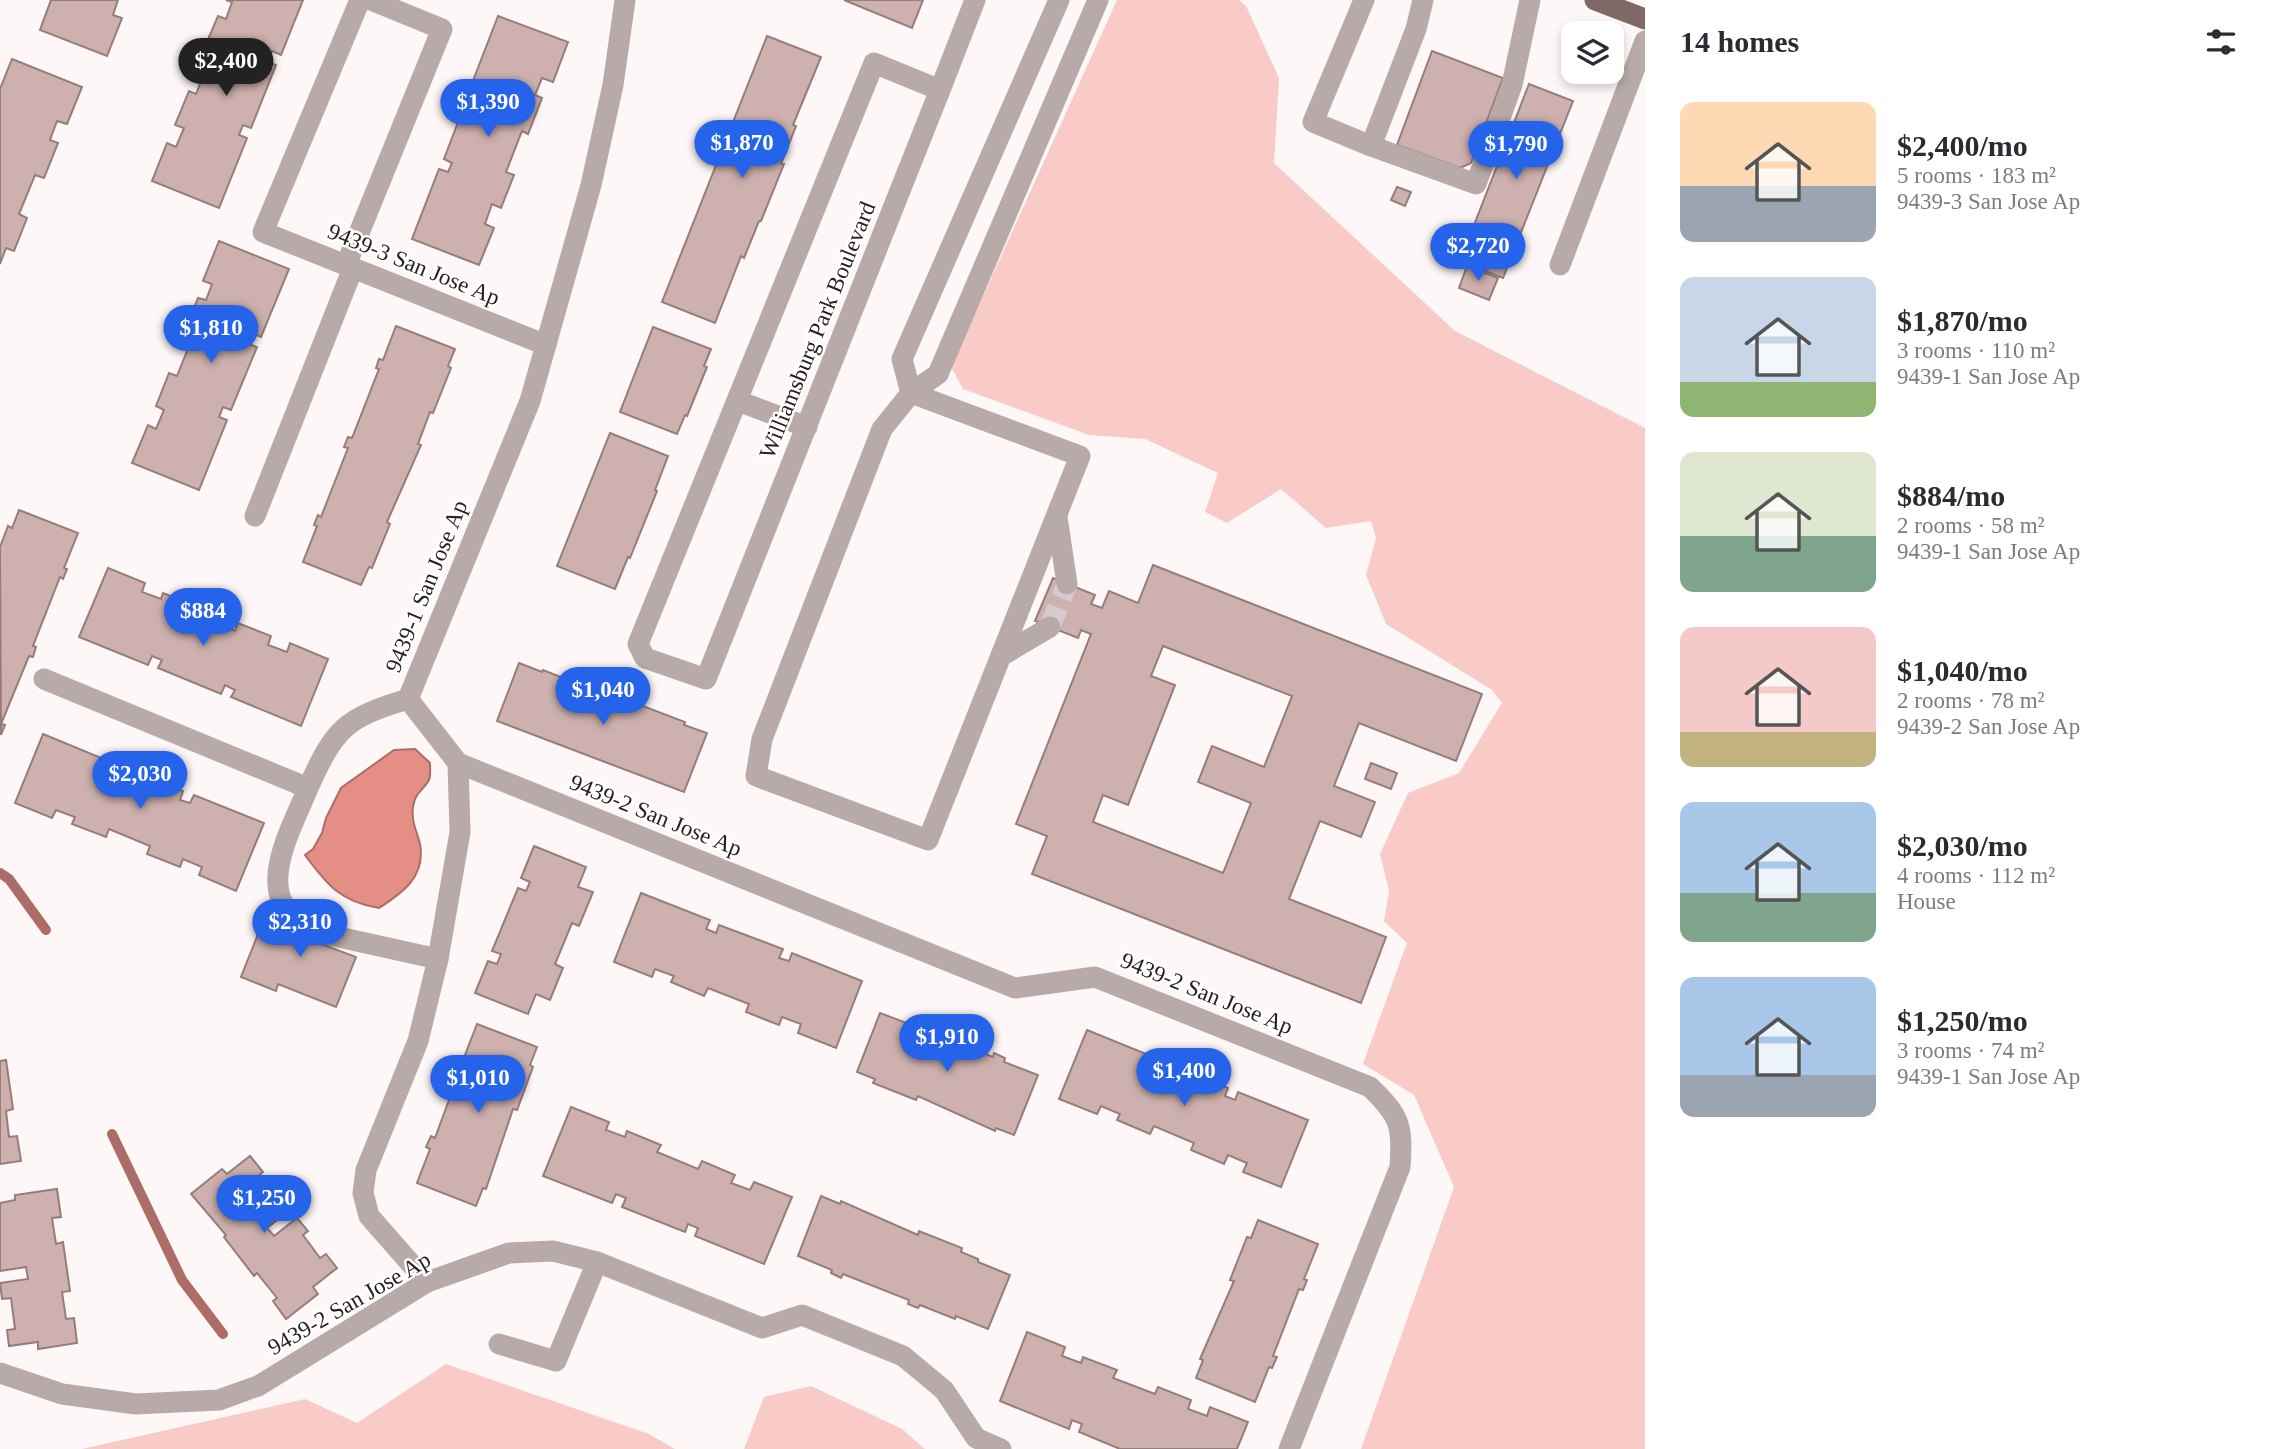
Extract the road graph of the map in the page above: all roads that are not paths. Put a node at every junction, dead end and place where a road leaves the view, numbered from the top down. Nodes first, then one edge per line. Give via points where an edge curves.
1 (359, 0) edge
2 (371, 0) edge
3 (625, 0) edge
4 (975, 0) edge
5 (1059, 0) edge
6 (1098, 0) edge
7 (1364, 0) edge
8 (1423, 0) edge
9 (1530, 0) edge
10 (1595, 0) edge
11 (1645, 19) edge
12 (1645, 41) edge
13 (940, 90) junction
14 (1371, 146) junction
15 (1560, 265) dead end
16 (349, 267) junction
17 (546, 345) junction
18 (911, 393) junction
19 (738, 401) junction
20 (807, 427) junction
21 (256, 516) dead end
22 (1056, 517) junction
23 (1067, 584) tunnel mouth
24 (1050, 627) tunnel mouth
25 (1001, 656) junction
26 (44, 679) dead end
27 (408, 699) junction
28 (458, 763) junction
29 (308, 788) junction
30 (303, 922) dead end
31 (325, 934) dead end
32 (438, 959) junction
33 (597, 1262) junction
34 (427, 1282) junction
35 (499, 1344) dead end
36 (0, 1373) edge
37 (1001, 1449) edge
38 (1289, 1449) edge

1 - 16 street, 9439-3 San Jose Ap via 263,232
2 - 16 street via 442,29
3 - 17 street, 9439-1 San Jose Ap via 613,85 591,185
4 - 13 street, Williamsburg Park Boulevard
5 - 18 street via 902,359
6 - 18 street via 938,374
7 - 14 street via 1313,121
8 - 14 street
9 - 14 street via 1512,85 1476,184
10 - 11 main road
12 - 15 street
13 - 19 street via 874,63
13 - 20 street, Williamsburg Park Boulevard
16 - 17 street, 9439-3 San Jose Ap
16 - 21 street
17 - 27 street, 9439-1 San Jose Ap via 530,401
18 - 22 street via 1080,456
18 - 25 street via 882,429 762,739 756,776 928,840
19 - 20 street
19 - 20 street, Williamsburg Park Boulevard via 638,644 645,658 706,679
22 - 23 street
22 - 25 street
24 - 25 street
26 - 29 street
27 - 28 street, 9439-1 San Jose Ap
27 - 29 street via 368,711 339,732
28 - 32 street via 460,832
28 - 38 street, 9439-2 San Jose Ap via 1015,988 1095,977 1370,1087 1391,1108 1402,1137 1400,1167
29 - 30 street via 280,859 277,879 280,901
31 - 32 street
32 - 34 street via 418,1041 366,1170 363,1193 369,1216
33 - 34 street, 9439-2 San Jose Ap via 553,1251 509,1253
33 - 35 street via 556,1362
33 - 37 street, 9439-2 San Jose Ap via 762,1328 803,1315 903,1356 944,1390 976,1438
34 - 36 street, 9439-2 San Jose Ap via 258,1386 219,1400 136,1404 62,1394

